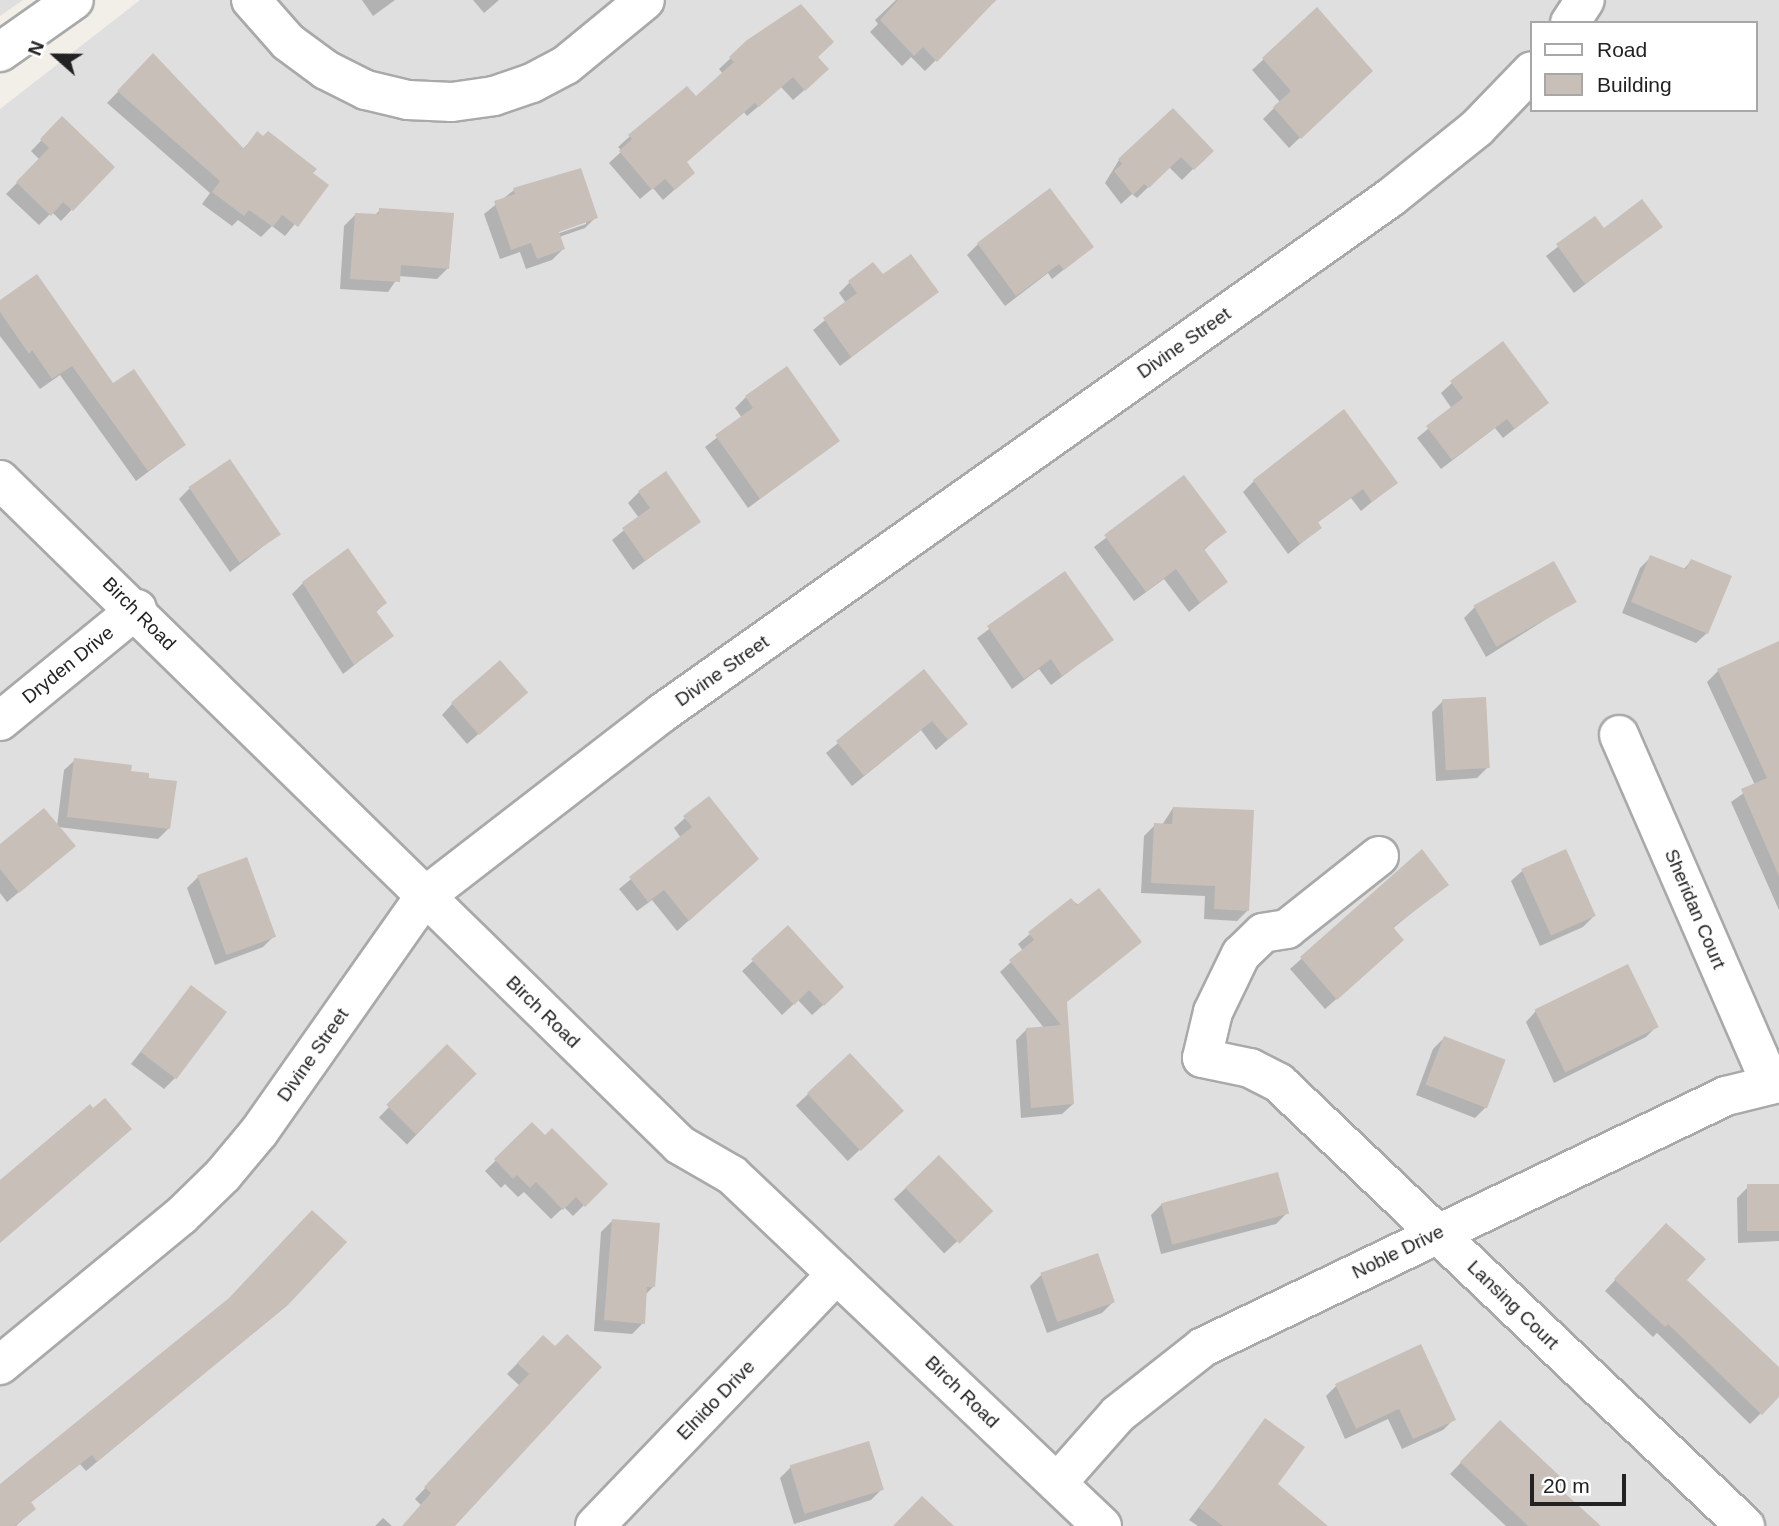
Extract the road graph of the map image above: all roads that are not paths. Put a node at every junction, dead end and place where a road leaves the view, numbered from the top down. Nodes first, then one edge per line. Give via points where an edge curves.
1 (74, 0) edge
2 (251, 0) edge
3 (645, 0) edge
4 (1585, 0) edge
5 (1571, 21) edge
6 (0, 51) edge
7 (1530, 73) edge
8 (0, 480) edge
9 (136, 609) junction
10 (0, 721) edge
11 (1619, 735) dead end
12 (1379, 856) dead end
13 (424, 897) junction
14 (1775, 1083) edge
15 (1438, 1233) junction
16 (837, 1274) junction
17 (0, 1365) edge
18 (1057, 1483) junction
19 (595, 1526) edge
20 (1102, 1526) edge
21 (1745, 1526) edge

1 - 6 street
2 - 3 street via 288,42 326,70 366,90 408,100 452,102 494,96 532,83 566,65
4 - 5 street
7 - 13 street, Divine Street via 1477,128 1390,198 662,713
8 - 9 street, Birch Road
9 - 10 street, Dryden Drive
9 - 13 street, Birch Road via 241,720
11 - 14 street, Sheridan Court
12 - 15 street, Lansing Court via 1297,922 1264,933 1241,954 1213,1013 1202,1058 1250,1068 1279,1083
13 - 16 street, Birch Road via 680,1145 732,1175
13 - 17 street, Divine Street via 259,1132 223,1175 181,1216
14 - 15 street, Noble Drive via 1726,1096
15 - 18 street, Noble Drive via 1203,1347 1118,1413
15 - 21 street, Lansing Court
16 - 18 street, Birch Road
16 - 19 street, Elnido Drive
18 - 20 street, Birch Road

